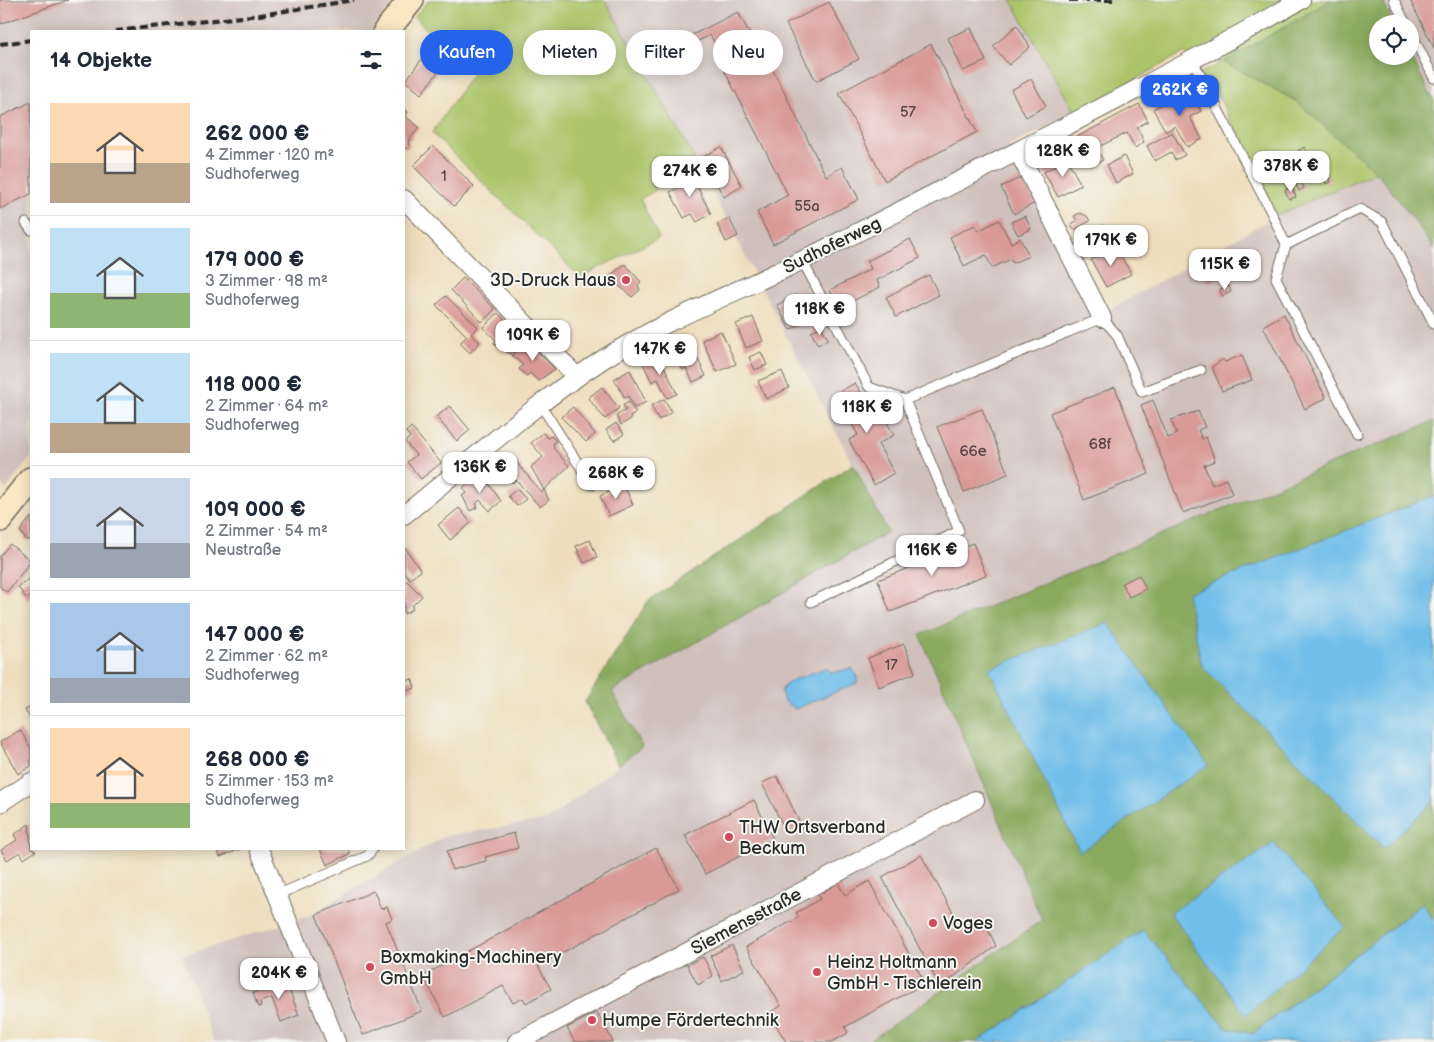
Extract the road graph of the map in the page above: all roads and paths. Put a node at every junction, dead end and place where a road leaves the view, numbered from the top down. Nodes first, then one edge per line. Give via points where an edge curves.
1 (411, 0) edge
2 (1301, 0) edge
3 (1394, 0) edge
4 (1402, 15) edge
5 (387, 30) edge
6 (1419, 49) edge
7 (1192, 59) junction
8 (1434, 78) edge
9 (1018, 152) junction
10 (405, 200) edge
11 (1286, 245) junction
12 (802, 260) junction
13 (1102, 318) junction
14 (1434, 324) edge
15 (1200, 370) dead end
16 (577, 377) junction
17 (905, 400) junction
18 (540, 404) junction
19 (1357, 434) dead end
20 (30, 481) edge
21 (592, 485) dead end
22 (5, 508) edge
23 (405, 514) edge
24 (811, 602) dead end
25 (30, 783) edge
26 (975, 800) dead end
27 (0, 804) edge
28 (259, 850) edge
29 (372, 850) edge
30 (277, 895) junction
31 (336, 1042) edge
32 (517, 1042) edge

1 - 5 main road
2 - 7 street, Sudhoferweg
3 - 4 lane
6 - 8 lane
7 - 9 street, Sudhoferweg
7 - 11 lane
9 - 12 street, Sudhoferweg
9 - 13 street
10 - 16 street
11 - 14 lane via 1360,209 1382,222
11 - 19 lane via 1276,278
12 - 16 street, Sudhoferweg via 643,336
12 - 17 lane via 869,388
13 - 15 lane via 1117,335 1142,392
13 - 17 lane
16 - 18 street, Sudhoferweg
17 - 24 lane via 959,531
18 - 21 lane
18 - 23 street, Sudhoferweg
20 - 22 main road
25 - 27 street
26 - 32 street, Siemensstraße
28 - 30 street
29 - 30 lane via 367,856
30 - 31 street

